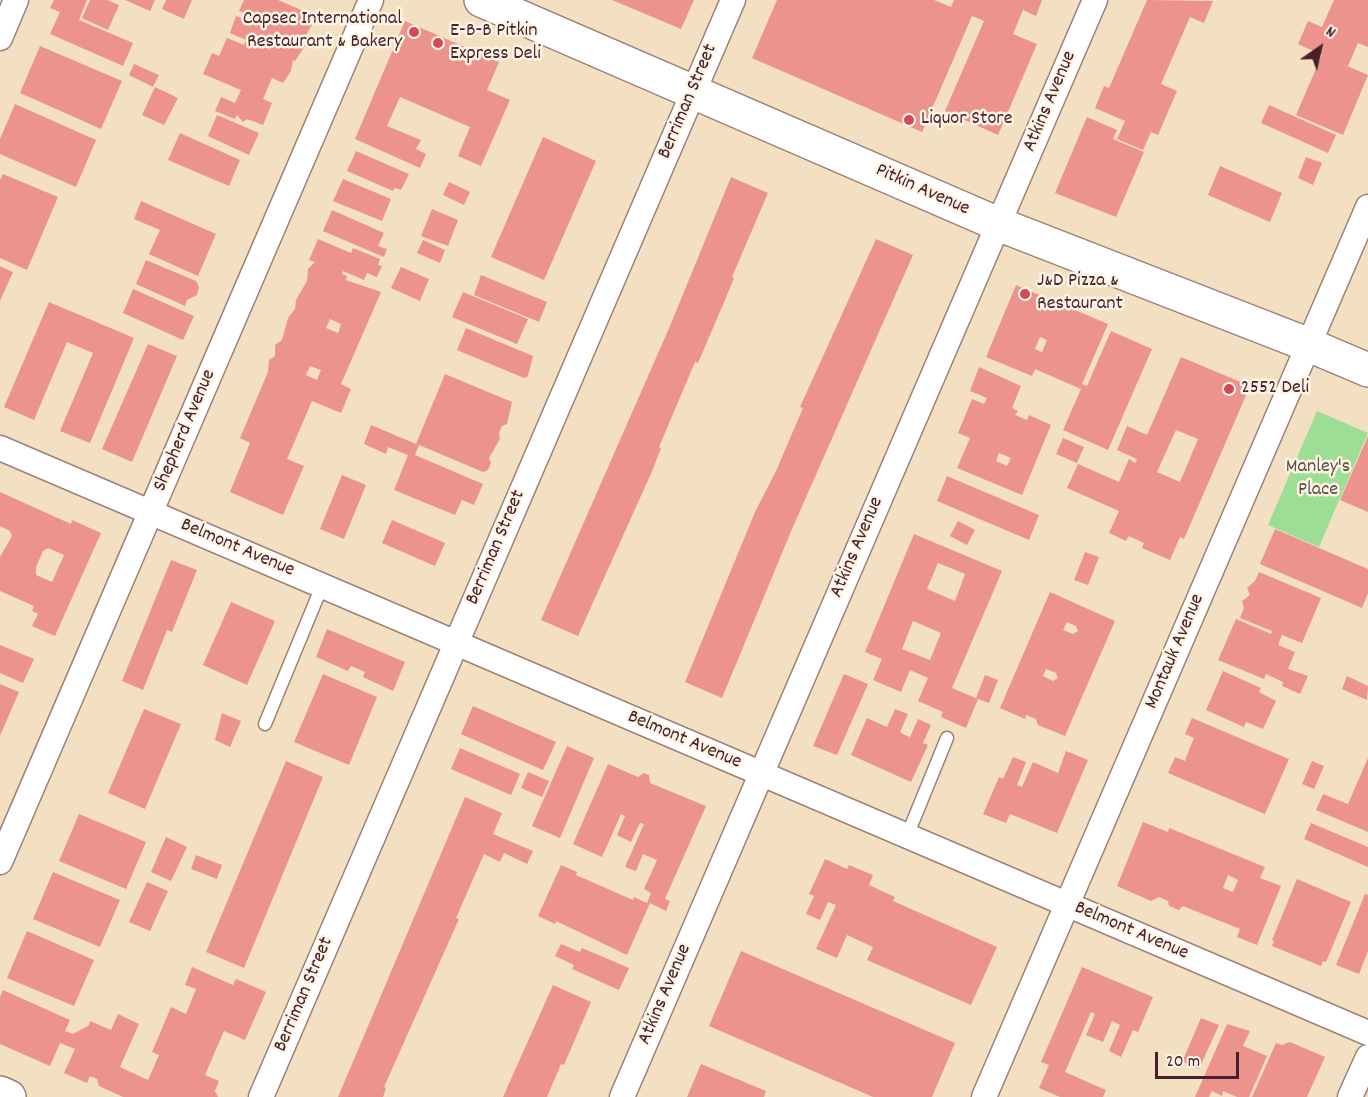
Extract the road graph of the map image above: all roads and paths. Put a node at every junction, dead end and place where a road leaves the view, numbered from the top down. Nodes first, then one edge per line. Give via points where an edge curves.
1 (16, 0) edge
2 (371, 0) edge
3 (481, 0) edge
4 (733, 0) edge
5 (1095, 0) edge
6 (0, 38) edge
7 (694, 91) junction
8 (1368, 207) edge
9 (998, 224) junction
10 (1309, 345) junction
11 (1368, 370) edge
12 (0, 447) edge
13 (151, 512) junction
14 (322, 586) junction
15 (456, 643) junction
16 (265, 724) dead end
17 (947, 738) dead end
18 (761, 774) junction
19 (907, 836) junction
20 (0, 862) edge
21 (1066, 904) junction
22 (1368, 1033) edge
23 (1368, 1057) edge
24 (0, 1093) edge
25 (9, 1097) edge
26 (261, 1097) edge
27 (622, 1097) edge
28 (984, 1097) edge
29 (1350, 1097) edge

1 - 6 street
2 - 13 street, Shepherd Avenue
3 - 7 street, Pitkin Avenue
4 - 7 street, Berriman Street
5 - 9 street, Atkins Avenue
7 - 9 street, Pitkin Avenue
7 - 15 street, Berriman Street
8 - 10 street, Montauk Avenue
9 - 10 street, Pitkin Avenue
9 - 18 street, Atkins Avenue
10 - 11 street, Pitkin Avenue
10 - 21 street, Montauk Avenue
12 - 13 street, Belmont Avenue
13 - 14 street, Belmont Avenue
13 - 20 street, Shepherd Avenue
14 - 15 street, Belmont Avenue
14 - 16 lane
15 - 18 street, Belmont Avenue
15 - 26 street, Berriman Street
17 - 19 lane
18 - 19 street, Belmont Avenue
18 - 27 street, Atkins Avenue
19 - 21 street, Belmont Avenue
21 - 22 street, Belmont Avenue
21 - 28 street, Montauk Avenue
23 - 29 street
24 - 25 street

